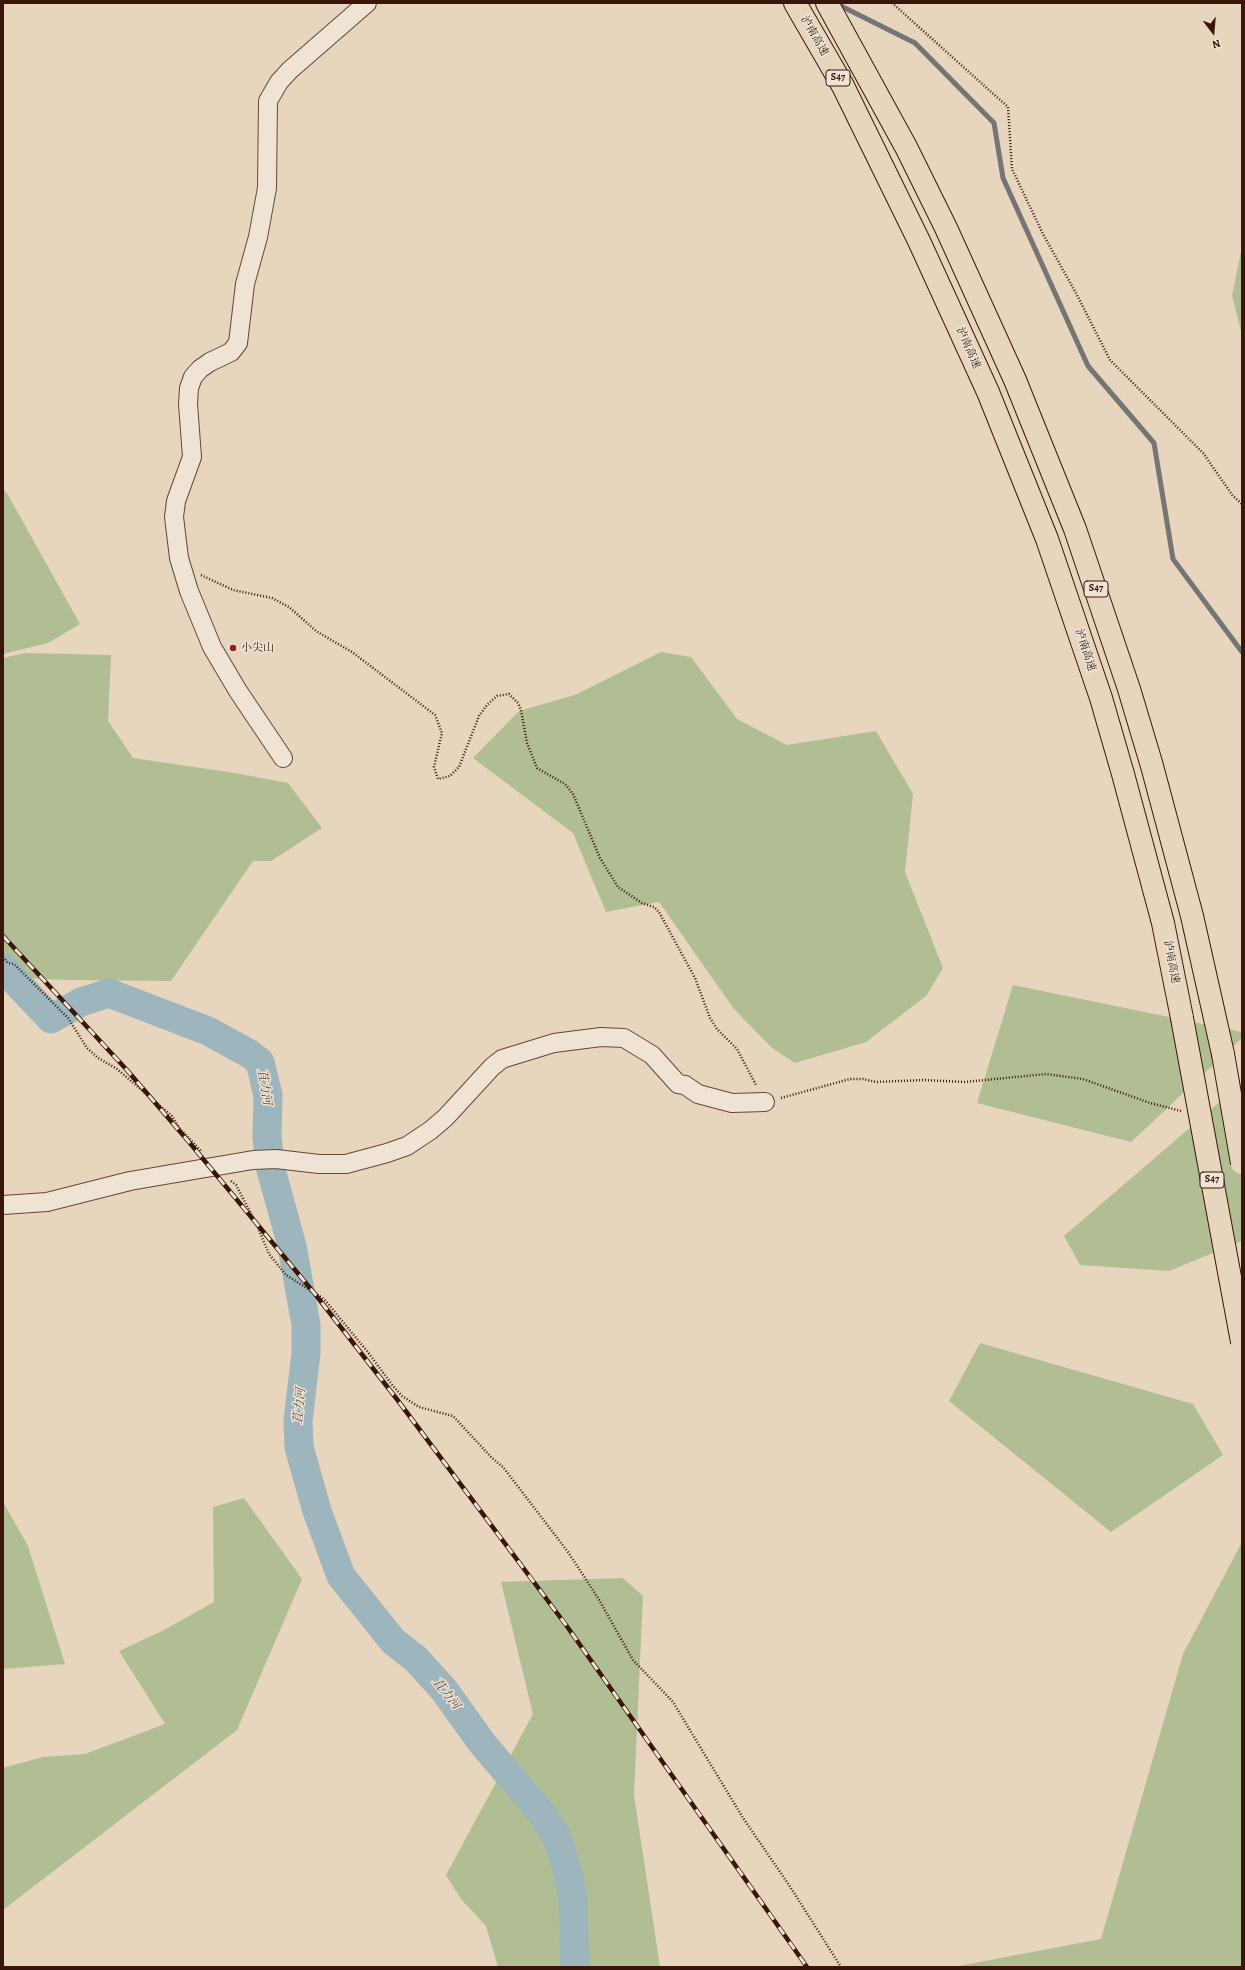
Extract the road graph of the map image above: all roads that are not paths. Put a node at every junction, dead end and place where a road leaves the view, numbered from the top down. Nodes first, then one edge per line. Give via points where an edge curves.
1 (367, 3) edge
2 (795, 3) edge
3 (827, 3) edge
4 (283, 758) dead end
5 (765, 1102) road end
6 (1242, 1163) edge
7 (3, 1205) edge
8 (1242, 1342) edge

1 - 4 street via 290,70 279,82 268,101 267,188 258,237 245,284 238,343 231,352 200,368 193,377 188,404 192,457 176,501 174,517 179,558 189,591 212,647
2 - 8 highway, 泸南高速 / S47, bridge via 843,86 878,155 988,392 1068,598 1101,698 1163,923
3 - 6 highway, S47, bridge via 906,147 946,228 1015,380 1075,528 1129,689 1169,828 1223,1054
5 - 7 street via 732,1103 698,1094 686,1085 678,1084 652,1055 624,1038 601,1037 554,1043 502,1058 446,1117 400,1149 346,1164 253,1160 130,1181 47,1202

